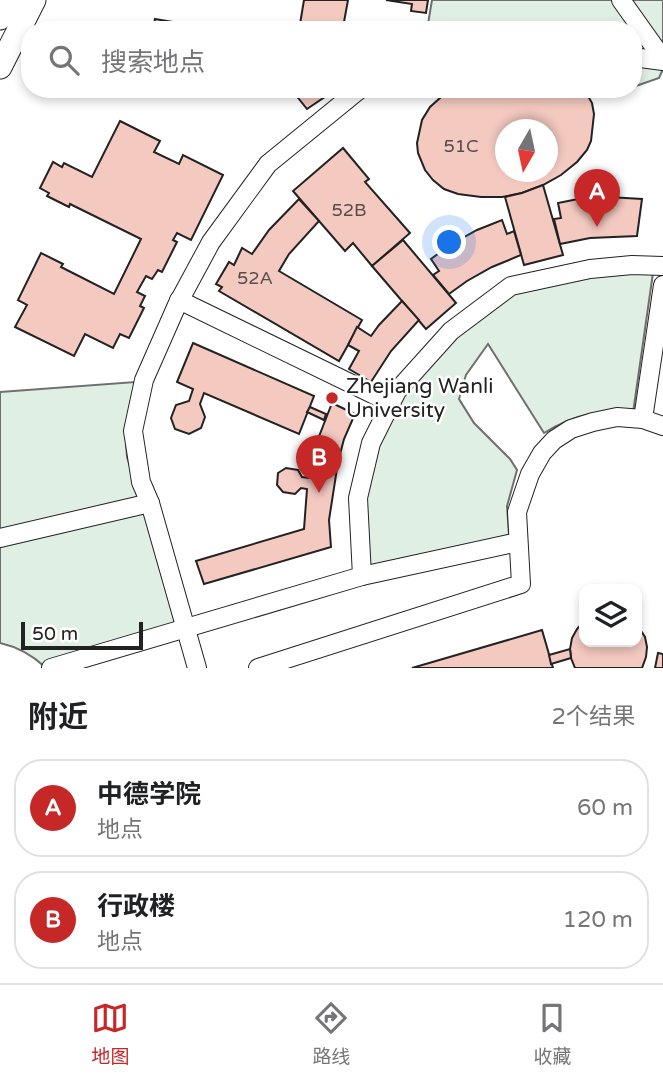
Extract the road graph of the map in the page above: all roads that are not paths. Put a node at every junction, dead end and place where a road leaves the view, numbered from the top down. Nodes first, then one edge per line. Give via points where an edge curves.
1 (34, 0) edge
2 (621, 0) edge
3 (7, 14) edge
4 (636, 21) edge
5 (642, 30) edge
6 (642, 58) edge
7 (663, 60) edge
8 (0, 67) edge
9 (349, 98) edge
10 (663, 266) edge
11 (663, 285) edge
12 (179, 300) junction
13 (391, 404) junction
14 (643, 419) junction
15 (663, 426) edge
16 (150, 503) junction
17 (0, 538) edge
18 (519, 542) junction
19 (362, 576) junction
20 (185, 627) junction
21 (51, 668) edge
22 (197, 668) edge
23 (258, 668) edge

1 - 3 main road
2 - 4 lane
3 - 8 main road
5 - 7 lane
6 - 7 lane
9 - 12 lane via 268,163 211,242
10 - 13 lane via 590,269 511,286 451,331 397,391
11 - 14 lane
12 - 13 lane
12 - 16 lane via 144,380 134,431 141,482
13 - 19 lane via 371,443 358,498
14 - 15 lane
14 - 18 lane via 617,417 593,422 554,440 535,463 524,488 517,512
16 - 17 lane
16 - 20 lane
18 - 19 lane
18 - 23 lane via 521,584
19 - 20 lane
20 - 21 lane
20 - 22 lane

